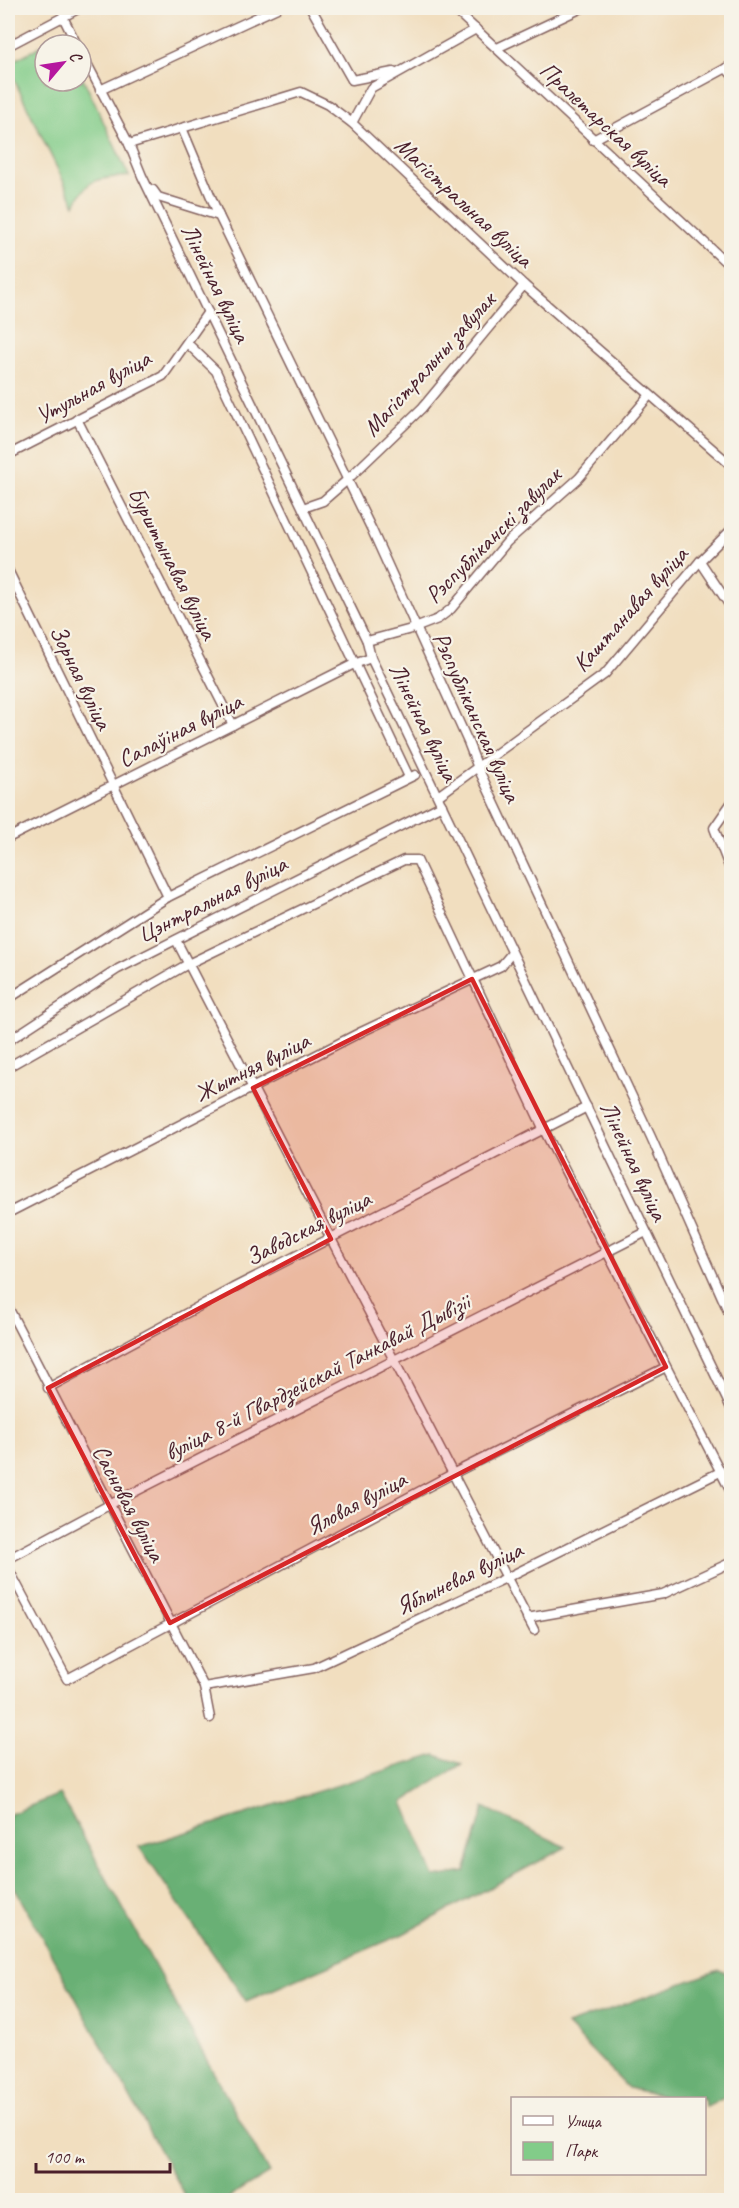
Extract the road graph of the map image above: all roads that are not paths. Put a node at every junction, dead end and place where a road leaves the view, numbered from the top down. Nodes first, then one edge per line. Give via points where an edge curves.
1 (80, 8) edge
2 (277, 8) edge
3 (311, 8) edge
4 (453, 8) edge
5 (582, 8) edge
6 (63, 16) junction
7 (476, 29) junction
8 (71, 33) edge
9 (8, 46) edge
10 (497, 48) junction
11 (730, 69) edge
12 (401, 71) junction
13 (93, 76) edge
14 (100, 90) junction
15 (352, 123) junction
16 (182, 128) junction
17 (593, 140) junction
18 (129, 144) junction
19 (142, 176) junction
20 (219, 216) junction
21 (732, 268) edge
22 (524, 285) junction
23 (208, 312) junction
24 (187, 342) junction
25 (649, 396) junction
26 (77, 419) junction
27 (8, 455) edge
28 (732, 466) edge
29 (346, 481) junction
30 (303, 508) junction
31 (732, 529) edge
32 (700, 561) junction
33 (8, 570) edge
34 (732, 609) edge
35 (415, 628) junction
36 (367, 641) junction
37 (371, 658) junction
38 (354, 664) junction
39 (233, 725) junction
40 (478, 768) junction
41 (412, 776) joint
42 (112, 786) junction
43 (438, 796) junction
44 (732, 802) edge
45 (442, 805) junction
46 (8, 838) edge
47 (732, 874) edge
48 (168, 897) junction
49 (176, 940) junction
50 (512, 954) junction
51 (188, 964) junction
52 (472, 979) junction
53 (8, 999) edge
54 (8, 1041) edge
55 (8, 1067) edge
56 (252, 1088) junction
57 (587, 1107) junction
58 (544, 1130) junction
59 (8, 1213) edge
60 (646, 1232) junction
61 (331, 1239) junction
62 (606, 1251) junction
63 (8, 1307) edge
64 (732, 1320) edge
65 (394, 1360) junction
66 (666, 1367) junction
67 (48, 1388) junction
68 (732, 1410) edge
69 (720, 1472) junction
70 (453, 1474) junction
71 (732, 1494) edge
72 (109, 1505) junction
73 (8, 1559) edge
74 (732, 1562) edge
75 (8, 1568) edge
76 (506, 1578) junction
77 (527, 1618) junction
78 (170, 1623) junction
79 (534, 1630) dead end
80 (204, 1687) junction
81 (210, 1718) dead end

1 - 6 street
2 - 14 street
3 - 12 street via 352,80
4 - 7 street, Пралетарская вуліца
5 - 10 street
6 - 8 street
6 - 9 street
7 - 10 street, Пралетарская вуліца
7 - 12 street
10 - 17 street, Пралетарская вуліца
11 - 17 street
12 - 15 street via 371,88
13 - 14 street, Лінейная вуліца
14 - 18 street, Лінейная вуліца
15 - 16 street, Магістральная вуліца via 301,92
15 - 22 street, Магістральная вуліца
16 - 18 street, Магістральная вуліца
16 - 20 street, Рэспубліканская вуліца
17 - 21 street, Пралетарская вуліца
18 - 19 street, Лінейная вуліца
19 - 20 street via 158,197
19 - 23 street, Лінейная вуліца
20 - 29 street, Рэспубліканская вуліца
22 - 25 street, Магістральная вуліца
22 - 29 street, Магістральны завулак via 422,408
23 - 24 street, Утульная вуліца
23 - 30 street, Лінейная вуліца
24 - 26 street, Утульная вуліца via 163,376
24 - 38 street, Лінейная вуліца via 216,371
25 - 28 street, Магістральная вуліца
25 - 35 street, Рэспубліканскі завулак via 579,478 507,542 451,609
26 - 27 street, Утульная вуліца
26 - 39 street, Бурштынавая вуліца
29 - 30 street, Магістральны завулак via 323,501
29 - 35 street, Рэспубліканская вуліца
30 - 36 street, Лінейная вуліца
31 - 32 street, Каштанавая вуліца
32 - 34 street
32 - 40 street, Каштанавая вуліца via 605,674
33 - 42 street, Зорная вуліца
35 - 36 street, Рэспубліканскі завулак
35 - 40 street, Рэспубліканская вуліца
36 - 37 street, Лінейная вуліца
37 - 38 street, Салаўіная вуліца
37 - 43 street, Лінейная вуліца
38 - 39 street, Салаўіная вуліца
38 - 41 street, Лінейная вуліца
39 - 42 street, Салаўіная вуліца
40 - 43 street, Каштанавая вуліца
40 - 64 street, Рэспубліканская вуліца
41 - 48 street, Цэнтральная вуліца
42 - 46 street, Салаўіная вуліца
42 - 48 street, Зорная вуліца
43 - 45 street, Лінейная вуліца
44 - 47 street via 714,828
45 - 49 street, Цэнтральная вуліца
45 - 50 street, Лінейная вуліца
48 - 53 street, Цэнтральная вуліца
49 - 51 street
49 - 54 street, Цэнтральная вуліца via 117,969
50 - 52 street, Жытняя вуліца via 501,966
50 - 57 street, Лінейная вуліца
51 - 52 street via 404,860 417,860
51 - 55 street
51 - 56 street
52 - 56 street, Жытняя вуліца
52 - 58 street
56 - 59 street, Жытняя вуліца
56 - 61 street
57 - 58 street, Заводская вуліца
57 - 60 street, Лінейная вуліца
58 - 61 street, Заводская вуліца
58 - 62 street
60 - 62 street, вуліца 8-й Гвардзейскай Танкавай Дывізіі
60 - 68 street, Лінейная вуліца
61 - 65 street
61 - 67 street, Заводская вуліца
62 - 65 street, вуліца 8-й Гвардзейскай Танкавай Дывізіі
62 - 66 street
63 - 67 street, Сасновая вуліца
65 - 70 street
65 - 72 street, вуліца 8-й Гвардзейскай Танкавай Дывізіі
66 - 69 street
66 - 70 street, Яловая вуліца
67 - 72 street, Сасновая вуліца
69 - 71 street
69 - 76 street, Яблыневая вуліца
70 - 76 street
70 - 78 street, Яловая вуліца
72 - 73 street, вуліца 8-й Гвардзейскай Танкавай Дывізіі
72 - 78 street, Сасновая вуліца
74 - 77 street via 663,1594
75 - 78 street, Яловая вуліца via 67,1679
76 - 77 street
76 - 80 street, Яблыневая вуліца via 315,1668
77 - 79 street
78 - 80 street, Сасновая вуліца
80 - 81 street, Сасновая вуліца

